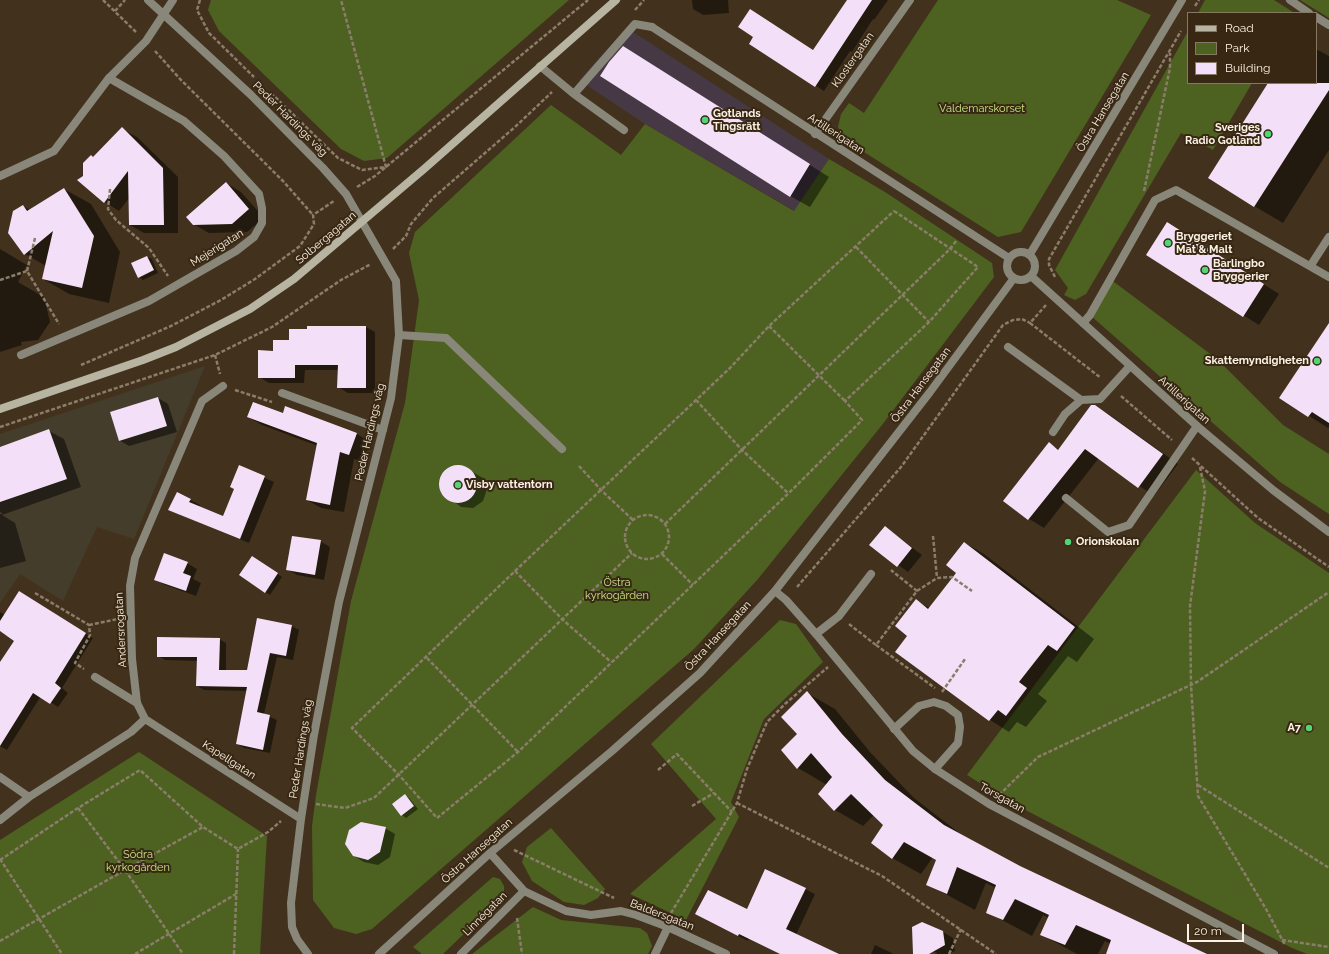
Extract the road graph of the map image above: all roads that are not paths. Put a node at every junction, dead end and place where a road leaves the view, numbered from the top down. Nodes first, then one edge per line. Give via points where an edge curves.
1 (148, 0) edge
2 (173, 0) edge
3 (616, 0) edge
4 (910, 0) edge
5 (1182, 0) edge
6 (1290, 0) edge
7 (1308, 12) edge
8 (165, 14) junction
9 (1317, 18) edge
10 (1329, 26) edge
11 (540, 66) junction
12 (110, 78) junction
13 (574, 94) junction
14 (624, 130) dead end
15 (815, 134) junction
16 (0, 176) edge
17 (362, 222) junction
18 (1329, 237) edge
19 (1030, 254) junction
20 (1009, 258) junction
21 (1311, 265) junction
22 (1031, 276) junction
23 (1329, 277) edge
24 (1014, 278) junction
25 (1083, 323) junction
26 (399, 336) junction
27 (1008, 347) dead end
28 (21, 355) dead end
29 (1130, 366) junction
30 (223, 386) road end
31 (282, 392) road end
32 (1081, 400) junction
33 (0, 409) edge
34 (1197, 426) junction
35 (383, 430) junction
36 (1052, 432) dead end
37 (562, 449) dead end
38 (1066, 498) dead end
39 (1329, 532) edge
40 (871, 574) dead end
41 (775, 591) junction
42 (816, 634) junction
43 (95, 677) road end
44 (137, 703) junction
45 (145, 719) junction
46 (894, 729) junction
47 (935, 769) junction
48 (0, 777) edge
49 (29, 797) junction
50 (301, 819) junction
51 (0, 820) edge
52 (490, 853) junction
53 (524, 890) junction
54 (668, 926) junction
55 (308, 954) edge
56 (379, 954) edge
57 (461, 954) edge
58 (655, 954) edge
59 (726, 954) edge
60 (1274, 954) edge

1 - 8 street, Peder Hardings väg
2 - 8 street
3 - 11 main road, Solbergagatan
4 - 15 street, Klostergatan
5 - 19 street, Östra Hansegatan
6 - 7 street
8 - 12 street via 146,41
8 - 17 street, Peder Hardings väg via 282,125 346,194
9 - 10 street
11 - 13 street
11 - 17 main road, Solbergagatan
12 - 16 street via 54,151
12 - 28 street, Mejerigatan via 184,121 224,156 259,194 262,223 254,237 236,251 149,301
13 - 14 street
13 - 15 street, Artillerigatan via 635,24 652,27
15 - 20 street, Artillerigatan
17 - 26 street, Peder Hardings väg via 396,281
17 - 33 main road, Solbergagatan via 294,279 250,309 176,347
18 - 21 street
19 - 20 street via 1018,251
19 - 22 street via 1035,265
20 - 24 street via 1007,270
21 - 23 street
21 - 25 street via 1176,190 1155,200
22 - 24 street via 1022,280
22 - 25 street, Artillerigatan
24 - 41 street, Östra Hansegatan
25 - 29 street, Artillerigatan
26 - 35 street, Peder Hardings väg via 391,398
26 - 37 street via 446,338
27 - 32 street
29 - 32 street via 1100,399
29 - 34 street, Artillerigatan
30 - 44 street, Andersrogatan via 202,401 135,558 130,586 132,659
31 - 35 street
32 - 36 street via 1065,414
34 - 38 street via 1129,525 1108,532
34 - 39 street, Artillerigatan via 1273,490
35 - 50 street, Peder Hardings väg via 339,602
40 - 42 street via 838,616
41 - 42 street, Torsgatan
41 - 52 street, Östra Hansegatan via 700,673
42 - 46 street, Torsgatan
43 - 44 street
44 - 45 street, Andersrogatan
45 - 49 street via 131,732
45 - 50 street, Kapellgatan
46 - 47 street, Torsgatan via 913,751
46 - 47 street via 919,706 934,702 946,706 958,715 958,743
47 - 60 street, Torsgatan via 989,804
48 - 49 street
49 - 51 street
50 - 55 street, Peder Hardings väg via 291,903 292,926 297,939
52 - 53 street, Baldersgatan
52 - 56 street, Östra Hansegatan
53 - 54 street, Baldersgatan via 566,911 591,915 621,911
53 - 57 street, Linnégatan
54 - 58 street
54 - 59 street, Baldersgatan

